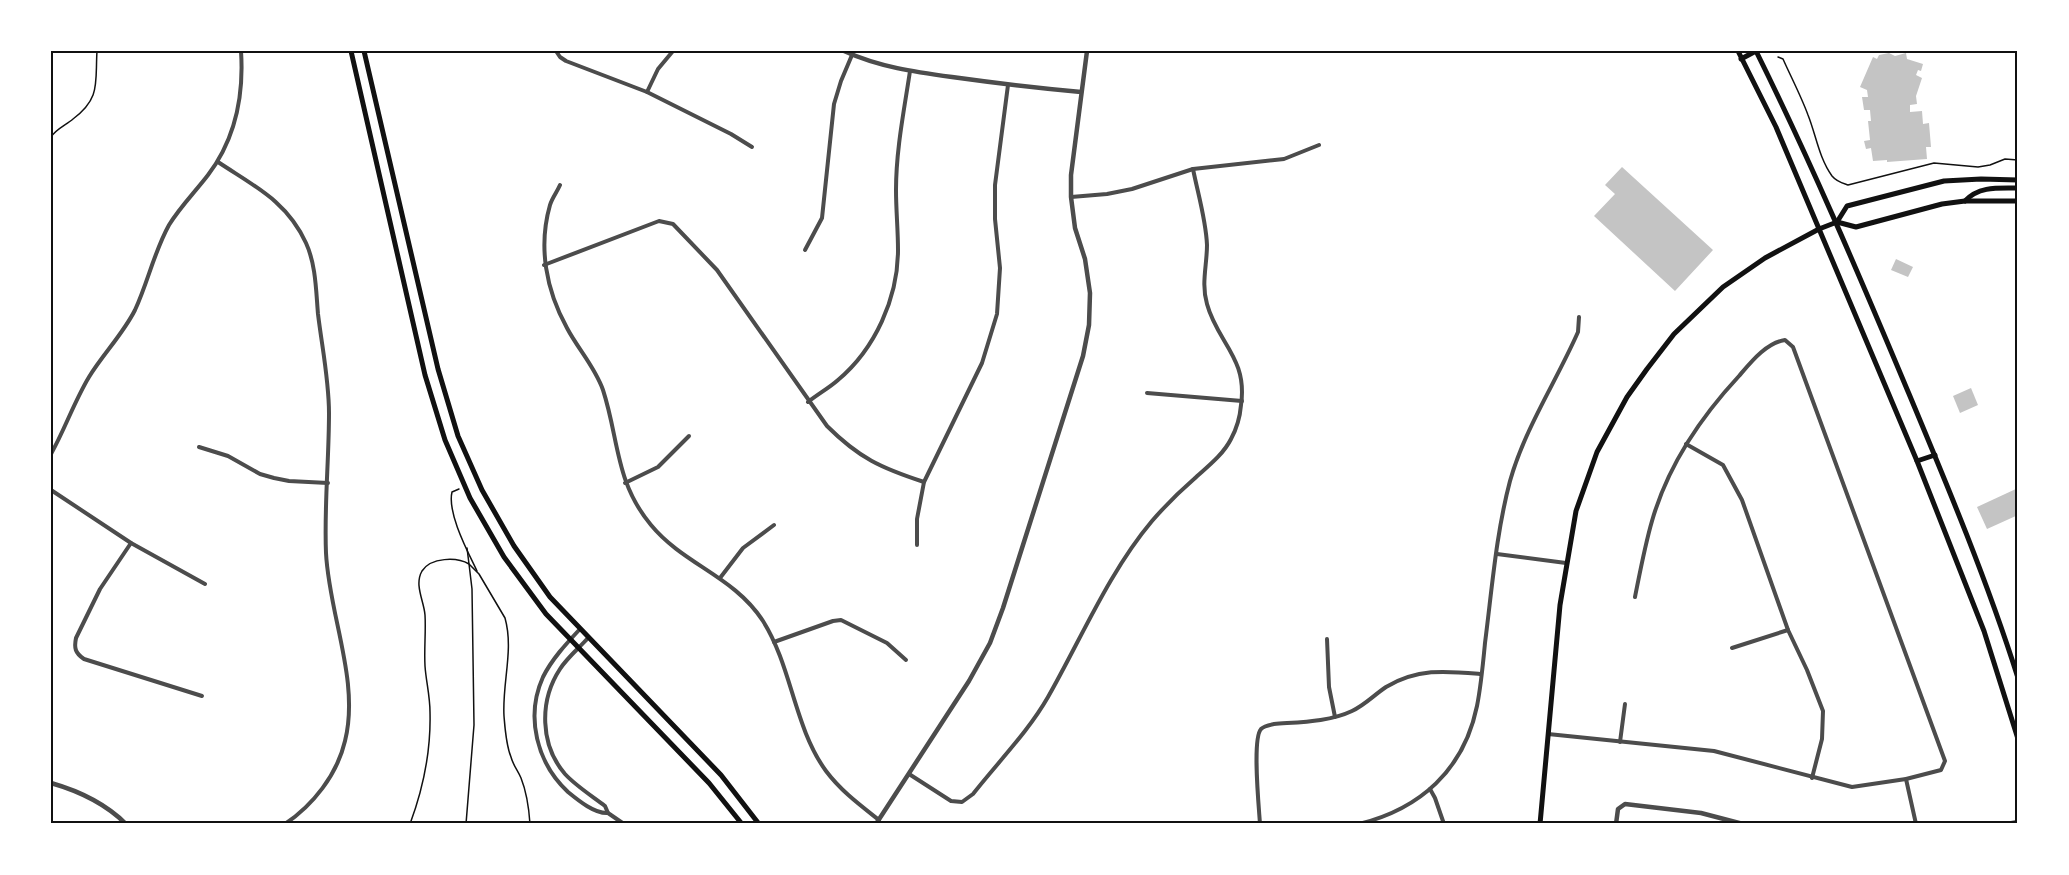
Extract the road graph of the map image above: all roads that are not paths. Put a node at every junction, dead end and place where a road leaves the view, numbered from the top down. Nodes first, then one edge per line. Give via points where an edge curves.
1 (241, 51) edge
2 (351, 51) edge
3 (364, 51) edge
4 (556, 51) edge
5 (672, 51) edge
6 (844, 51) edge
7 (1087, 51) edge
8 (1738, 51) edge
9 (1756, 51) edge
10 (1774, 51) edge
11 (852, 55) junction
12 (1742, 59) junction
13 (910, 71) junction
14 (1008, 85) junction
15 (647, 92) junction
16 (1081, 92) junction
17 (1319, 145) dead end
18 (752, 147) dead end
19 (218, 162) junction
20 (1193, 169) junction
21 (2018, 180) edge
22 (560, 185) dead end
23 (2018, 188) edge
24 (1071, 197) junction
25 (1965, 201) junction
26 (2018, 201) edge
27 (1837, 222) junction
28 (1819, 229) junction
29 (805, 250) dead end
30 (544, 265) junction
31 (1579, 317) dead end
32 (1147, 393) dead end
33 (1242, 401) junction
34 (808, 402) junction
35 (689, 436) dead end
36 (1686, 444) junction
37 (199, 447) dead end
38 (51, 454) edge
39 (1935, 454) junction
40 (1917, 460) junction
41 (924, 482) junction
42 (328, 483) junction
43 (625, 483) junction
44 (51, 490) edge
45 (774, 525) dead end
46 (131, 543) junction
47 (917, 545) dead end
48 (1497, 554) junction
49 (1566, 563) junction
50 (720, 578) junction
51 (205, 584) dead end
52 (1635, 597) dead end
53 (580, 630) junction
54 (1788, 630) junction
55 (588, 638) junction
56 (1327, 639) dead end
57 (570, 640) junction
58 (774, 642) junction
59 (1732, 648) dead end
60 (578, 649) junction
61 (906, 660) dead end
62 (1481, 674) junction
63 (2018, 678) edge
64 (202, 696) dead end
65 (1625, 704) dead end
66 (1335, 717) junction
67 (1548, 734) junction
68 (2018, 739) edge
69 (1620, 741) junction
70 (909, 774) junction
71 (1812, 778) junction
72 (1906, 780) junction
73 (51, 783) edge
74 (1430, 789) junction
75 (608, 813) junction
76 (878, 822) edge
77 (1728, 822) edge
78 (2018, 822) edge
79 (126, 824) edge
80 (285, 824) edge
81 (624, 824) edge
82 (742, 824) edge
83 (759, 824) edge
84 (1260, 824) edge
85 (1359, 824) edge
86 (1444, 824) edge
87 (1540, 824) edge
88 (1616, 824) edge
89 (1743, 824) edge
90 (1916, 824) edge
91 (2007, 824) edge

1 - 19 street via 241,97 236,122
2 - 57 main road via 425,375 445,440 464,486 504,557
3 - 53 main road via 438,369 458,436 482,490 514,546 550,597
4 - 15 street via 566,61
5 - 15 street
6 - 11 street
7 - 16 street
8 - 12 main road
9 - 10 lane
9 - 12 main road
9 - 27 main road
11 - 13 street
11 - 29 street via 834,104 822,218
12 - 28 main road
13 - 14 street
13 - 34 street via 898,140 898,252 891,295 866,350 839,379
14 - 16 street
14 - 41 street via 995,185 1000,268 997,314 982,363
15 - 18 street
16 - 24 street
17 - 20 street via 1284,159
19 - 38 street via 169,225 134,312 82,388
19 - 42 street via 287,212 307,246 328,392
20 - 24 street via 1132,189
20 - 33 street via 1205,226 1203,280 1207,304 1234,354 1241,374
21 - 27 main road via 1944,182 1847,206
22 - 30 street via 550,204
23 - 25 main road via 1985,189
24 - 70 street via 1090,293 1083,356 990,643
25 - 26 main road
25 - 27 main road via 1856,227
27 - 28 main road
27 - 39 main road
28 - 40 main road
28 - 49 main road via 1765,258 1723,287 1674,334 1647,369 1597,452 1576,511
30 - 34 street via 659,222 673,224 717,270
30 - 43 street via 555,304 602,388
31 - 48 street via 1578,332 1528,433 1511,479
32 - 33 street
33 - 70 street via 1230,441 1151,522 1106,592 1047,699 973,794 962,802 951,801
34 - 41 street via 833,432 866,459
35 - 43 street via 658,467
36 - 52 street via 1652,520
36 - 54 street via 1723,465 1742,500
36 - 72 street via 1715,402 1774,342 1785,340 1793,347 1945,761 1941,770
37 - 42 street via 274,478
39 - 40 main road
39 - 63 main road
40 - 68 main road via 1984,631
41 - 47 street
42 - 80 street via 328,583 349,691 349,717 345,743 333,772 315,798
43 - 50 street via 636,505 668,543
44 - 46 street
45 - 50 street via 743,548
46 - 51 street
46 - 64 street via 100,589 76,638 76,651 84,659
48 - 49 street
48 - 62 street
49 - 67 main road
50 - 58 street via 754,608
53 - 55 main road
53 - 57 street
54 - 59 street
54 - 71 street via 1823,711 1822,739
55 - 60 street
55 - 83 main road via 721,776
56 - 66 street
57 - 60 main road
57 - 75 street via 551,664 537,692 534,728 538,747 545,764 570,794 600,814
58 - 61 street via 841,620 887,643
58 - 76 street via 806,733 821,762 840,787
60 - 75 street via 560,669 551,687 544,724 548,743 565,774 605,806
60 - 82 main road via 709,783
62 - 66 street via 1428,671 1405,678 1352,711
62 - 74 street via 1477,707 1467,739 1449,770
65 - 69 street
66 - 84 street via 1261,729 1256,742
67 - 69 street
67 - 87 main road
69 - 71 street via 1714,751
70 - 76 street
71 - 72 street via 1852,787
72 - 90 street
73 - 79 street via 86,796
74 - 85 street via 1383,818
74 - 86 street
75 - 81 street
77 - 88 street via 1701,813 1625,804 1618,809
77 - 89 street
78 - 91 street

